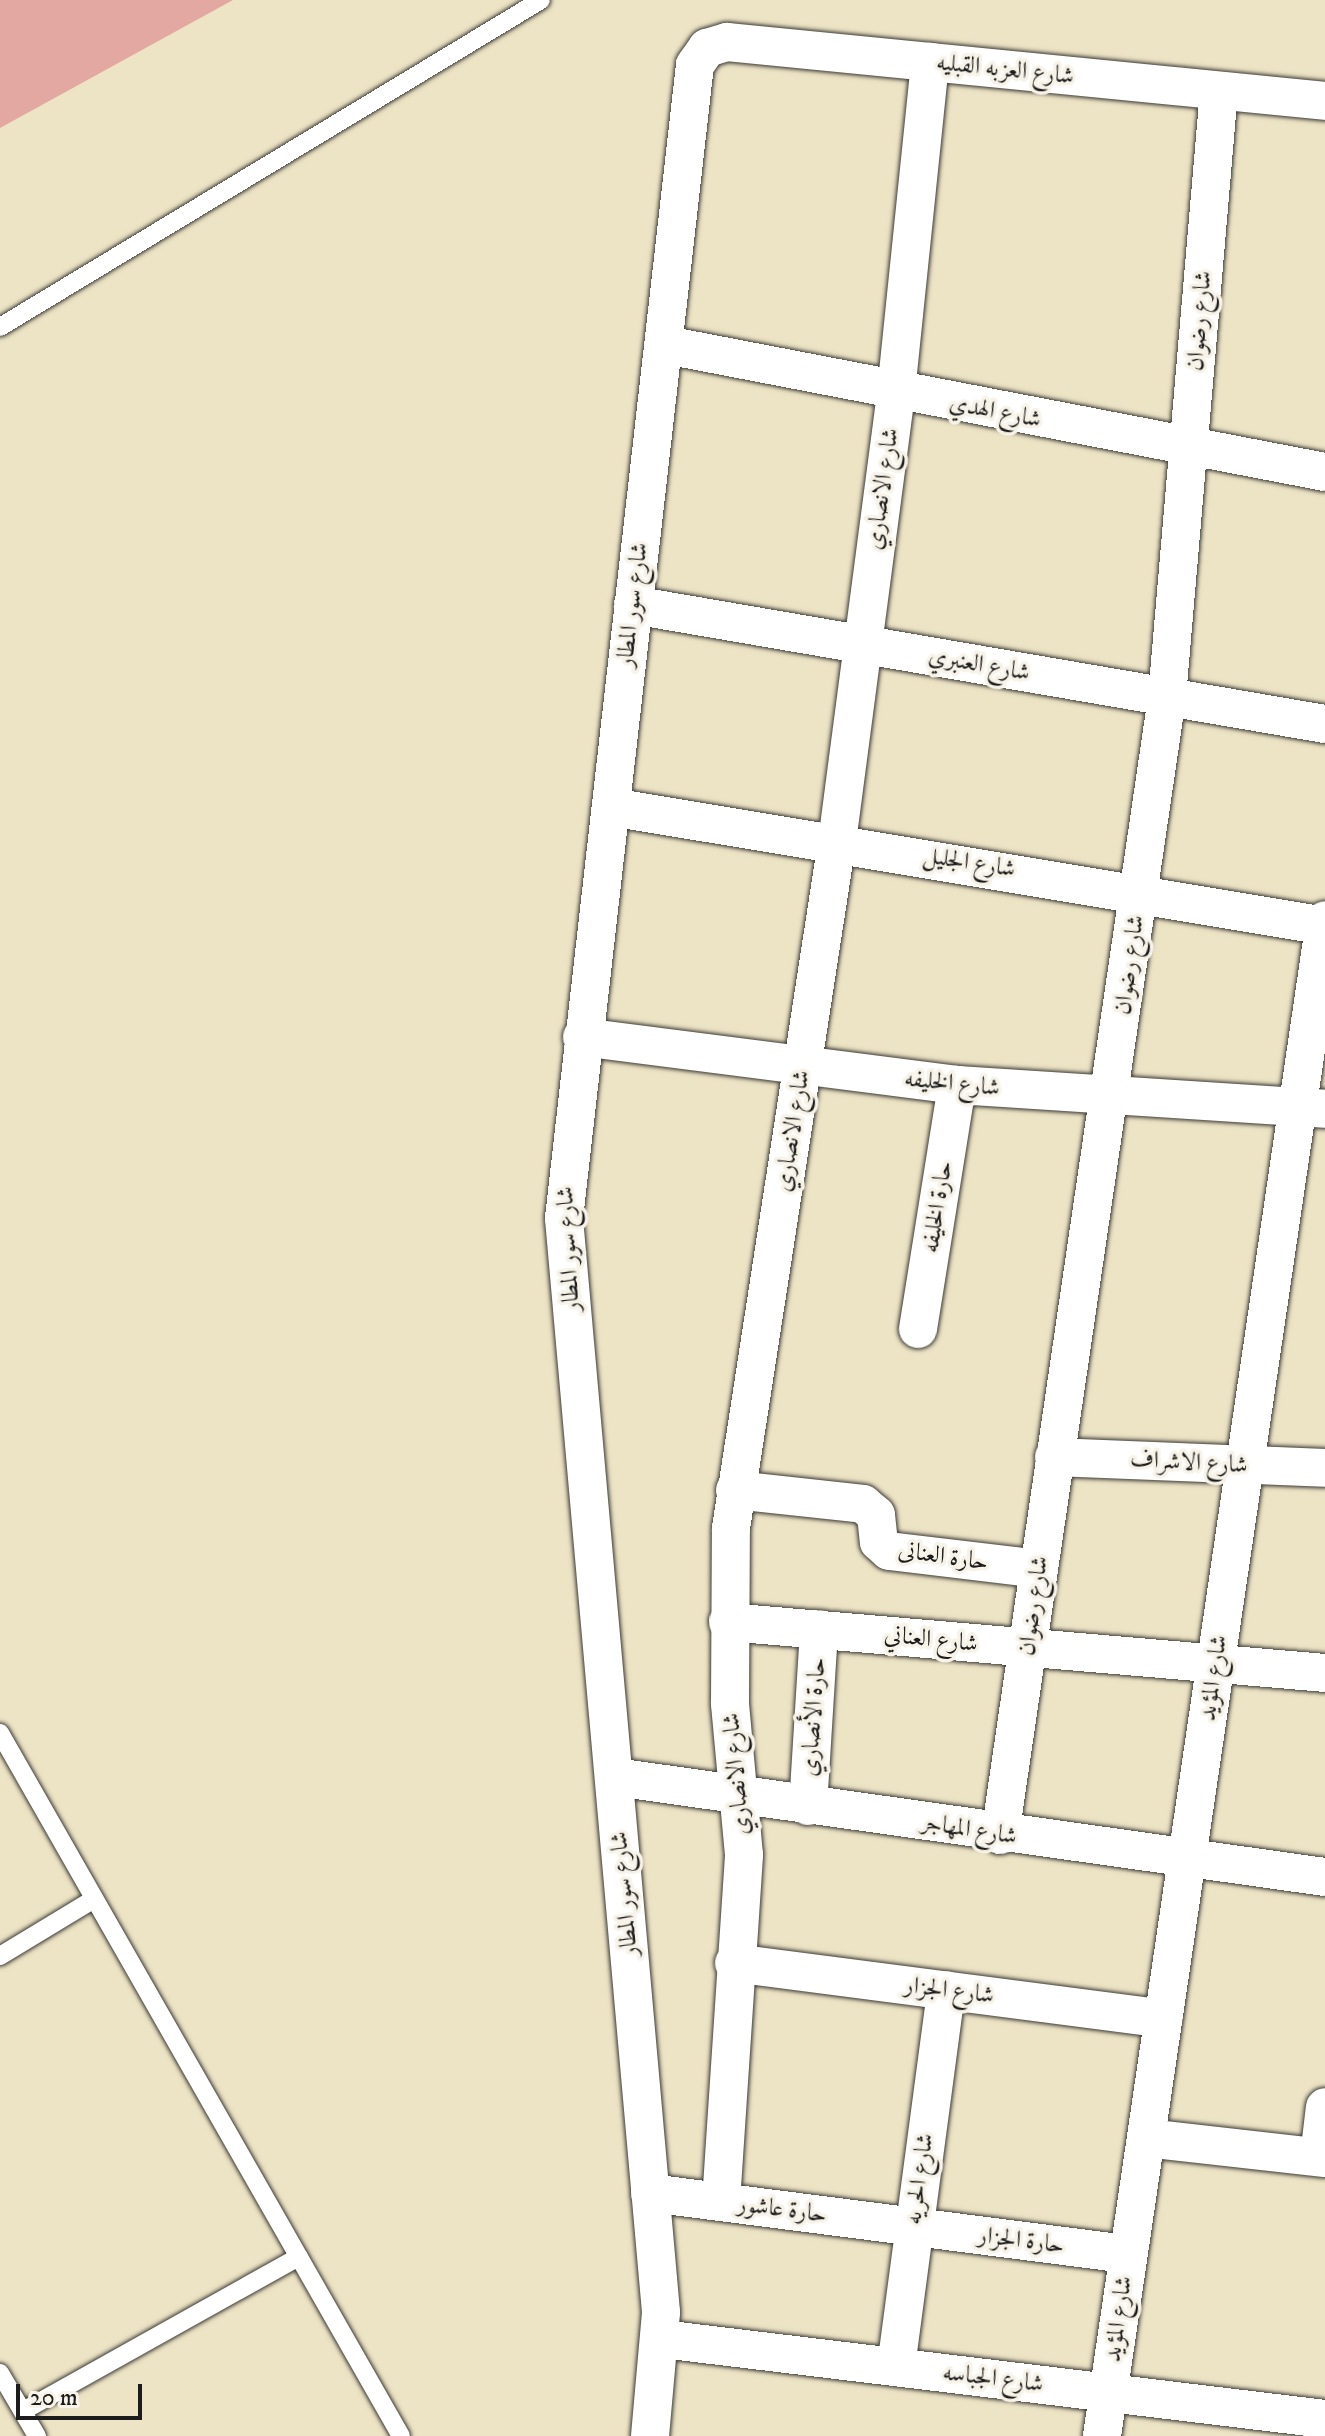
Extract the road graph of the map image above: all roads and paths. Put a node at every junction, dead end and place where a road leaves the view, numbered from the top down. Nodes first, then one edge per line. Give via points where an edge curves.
1 (541, 0) edge
2 (930, 62) junction
3 (695, 65) joint
4 (1219, 91) junction
5 (1325, 101) edge
6 (0, 327) edge
7 (666, 345) junction
8 (896, 392) junction
9 (1189, 450) junction
10 (1325, 472) edge
11 (633, 605) junction
12 (862, 644) junction
13 (1167, 697) junction
14 (1325, 724) edge
15 (611, 807) junction
16 (837, 842) junction
17 (1141, 890) junction
18 (1325, 924) edge
19 (582, 1037) junction
20 (803, 1068) junction
21 (957, 1085) junction
22 (1111, 1099) junction
23 (1311, 1108) edge
24 (918, 1329) dead end
25 (1054, 1457) junction
26 (1246, 1465) junction
27 (1325, 1468) edge
28 (735, 1490) junction
29 (1039, 1569) junction
30 (728, 1622) junction
31 (819, 1629) junction
32 (1027, 1649) junction
33 (1215, 1666) junction
34 (1325, 1673) edge
35 (0, 1733) edge
36 (615, 1777) junction
37 (739, 1795) junction
38 (808, 1806) junction
39 (1000, 1835) junction
40 (1187, 1860) junction
41 (1325, 1877) edge
42 (94, 1899) junction
43 (0, 1956) edge
44 (734, 1963) junction
45 (946, 1990) junction
46 (1163, 2019) junction
47 (1325, 2107) edge
48 (1146, 2138) junction
49 (1322, 2158) edge
50 (650, 2193) junction
51 (721, 2202) junction
52 (914, 2227) junction
53 (1128, 2254) junction
54 (299, 2257) junction
55 (662, 2339) junction
56 (896, 2367) junction
57 (0, 2373) edge
58 (1108, 2393) junction
59 (23, 2411) junction
60 (1325, 2419) edge
61 (37, 2436) edge
62 (401, 2436) edge
63 (650, 2436) edge
64 (1102, 2436) edge

1 - 6 lane
2 - 3 street, شارع العزبه القبليه via 727,42 707,48
2 - 4 street, شارع العزبه القبليه
2 - 8 street, شارع الانصاري
3 - 7 street, شارع سور المطار
4 - 5 street, شارع العزبه القبليه
4 - 9 street, شارع رضوان
7 - 8 street, شارع الهدي
7 - 11 street, شارع سور المطار
8 - 9 street, شارع الهدي
8 - 12 street, شارع الانصاري
9 - 10 street, شارع الهدي
9 - 13 street, شارع رضوان
11 - 12 street, شارع العنبري
11 - 15 street, شارع سور المطار
12 - 13 street, شارع العنبري
12 - 16 street, شارع الانصاري
13 - 14 street, شارع العنبري
13 - 17 street, شارع رضوان
15 - 16 street, شارع الجليل
15 - 19 street, شارع سور المطار
16 - 17 street, شارع الجليل
16 - 20 street, شارع الانصاري
17 - 18 street, شارع الجليل
17 - 22 street, شارع رضوان
18 - 23 street, شارع المؤيد
19 - 20 street, شارع الخليفه
19 - 36 street, شارع سور المطار via 564,1218
20 - 21 street, شارع الخليفه
20 - 28 street, شارع الانصاري
21 - 22 street, شارع الخليفه
21 - 24 street, حارة الخليفه
22 - 23 street, شارع الخليفه
22 - 25 street, شارع رضوان
23 - 26 street, شارع المؤيد
25 - 26 street, شارع الاشراف
25 - 29 street, شارع رضوان
26 - 27 street, شارع الاشراف
26 - 33 street, شارع المؤيد
28 - 29 street, حارة العنانى via 863,1504 876,1515 879,1542 889,1551
28 - 30 street, شارع الانصاري
29 - 32 street, شارع رضوان
30 - 31 street, شارع العناني
30 - 37 street, شارع الانصاري
31 - 32 street, شارع العناني
31 - 38 street, حارة الأنصاري
32 - 33 street, شارع العناني
32 - 39 street, شارع رضوان
33 - 34 street, شارع العناني
33 - 40 street, شارع المؤيد
35 - 42 lane
36 - 37 street, شارع المهاجر
36 - 50 street, شارع سور المطار
37 - 38 street, شارع المهاجر
37 - 44 street, شارع الانصاري via 744,1855
38 - 39 street, شارع المهاجر
39 - 40 street, شارع المهاجر
40 - 41 street, شارع المهاجر
40 - 46 street, شارع المؤيد
42 - 43 lane
42 - 54 lane
44 - 45 street, شارع الجزار
44 - 51 street, شارع الانصاري
45 - 46 street, شارع الجزار
45 - 52 street, شارع الحريه
46 - 48 street, شارع المؤيد
47 - 49 street
48 - 49 street
48 - 53 street, شارع المؤيد
50 - 51 street, حارة عاشور
50 - 55 street, شارع سور المطار
51 - 52 street, حارة عاشور
52 - 53 street, حارة الجزار
52 - 56 street, شارع الحريه
53 - 58 street, شارع المؤيد
54 - 59 lane
54 - 62 lane
55 - 56 street, شارع الجباسه
55 - 63 street, شارع سور المطار
56 - 58 street, شارع الجباسه
57 - 59 lane
58 - 60 street, شارع الجباسه
58 - 64 street, شارع المؤيد
59 - 61 lane

